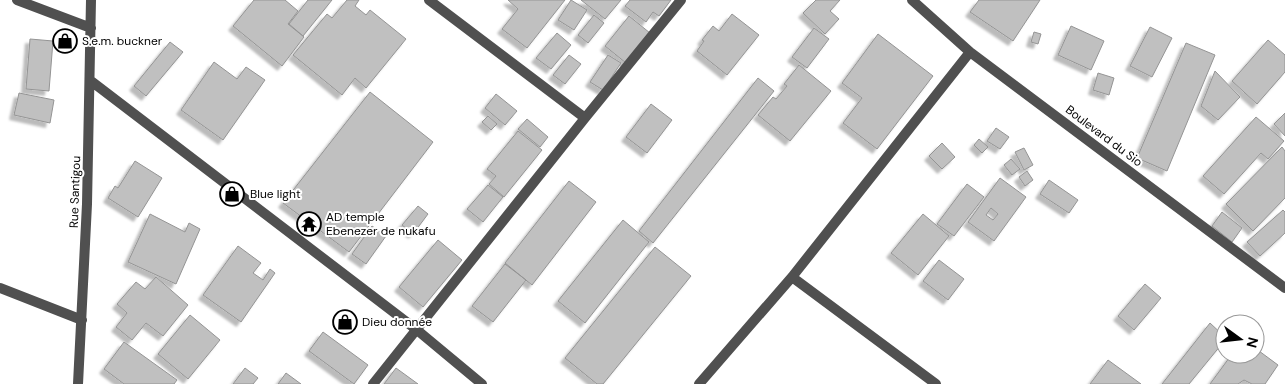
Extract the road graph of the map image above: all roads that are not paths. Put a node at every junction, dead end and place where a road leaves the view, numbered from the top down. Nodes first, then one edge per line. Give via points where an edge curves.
1 (17, 0) edge
2 (91, 0) edge
3 (429, 0) edge
4 (681, 0) edge
5 (912, 0) edge
6 (924, 4) edge
7 (91, 28) junction
8 (970, 52) junction
9 (91, 81) junction
10 (585, 118) junction
11 (792, 277) junction
12 (1285, 277) edge
13 (1273, 279) junction
14 (0, 288) edge
15 (1285, 288) edge
16 (82, 320) junction
17 (417, 330) junction
18 (78, 384) edge
19 (373, 384) edge
20 (482, 384) edge
21 (699, 384) edge
22 (936, 384) edge

1 - 7 street
2 - 7 street, Rue Santigou
3 - 10 street
4 - 10 street
5 - 6 street, Boulevard du Sio
6 - 8 street, Boulevard du Sio
7 - 9 street, Rue Santigou
8 - 11 street
8 - 13 street, Boulevard du Sio
9 - 16 street, Rue Santigou
9 - 17 street
10 - 17 street
11 - 21 street
11 - 22 street
12 - 13 street
13 - 15 street, Boulevard du Sio
14 - 16 street
16 - 18 street, Rue Santigou
17 - 19 street
17 - 20 street

